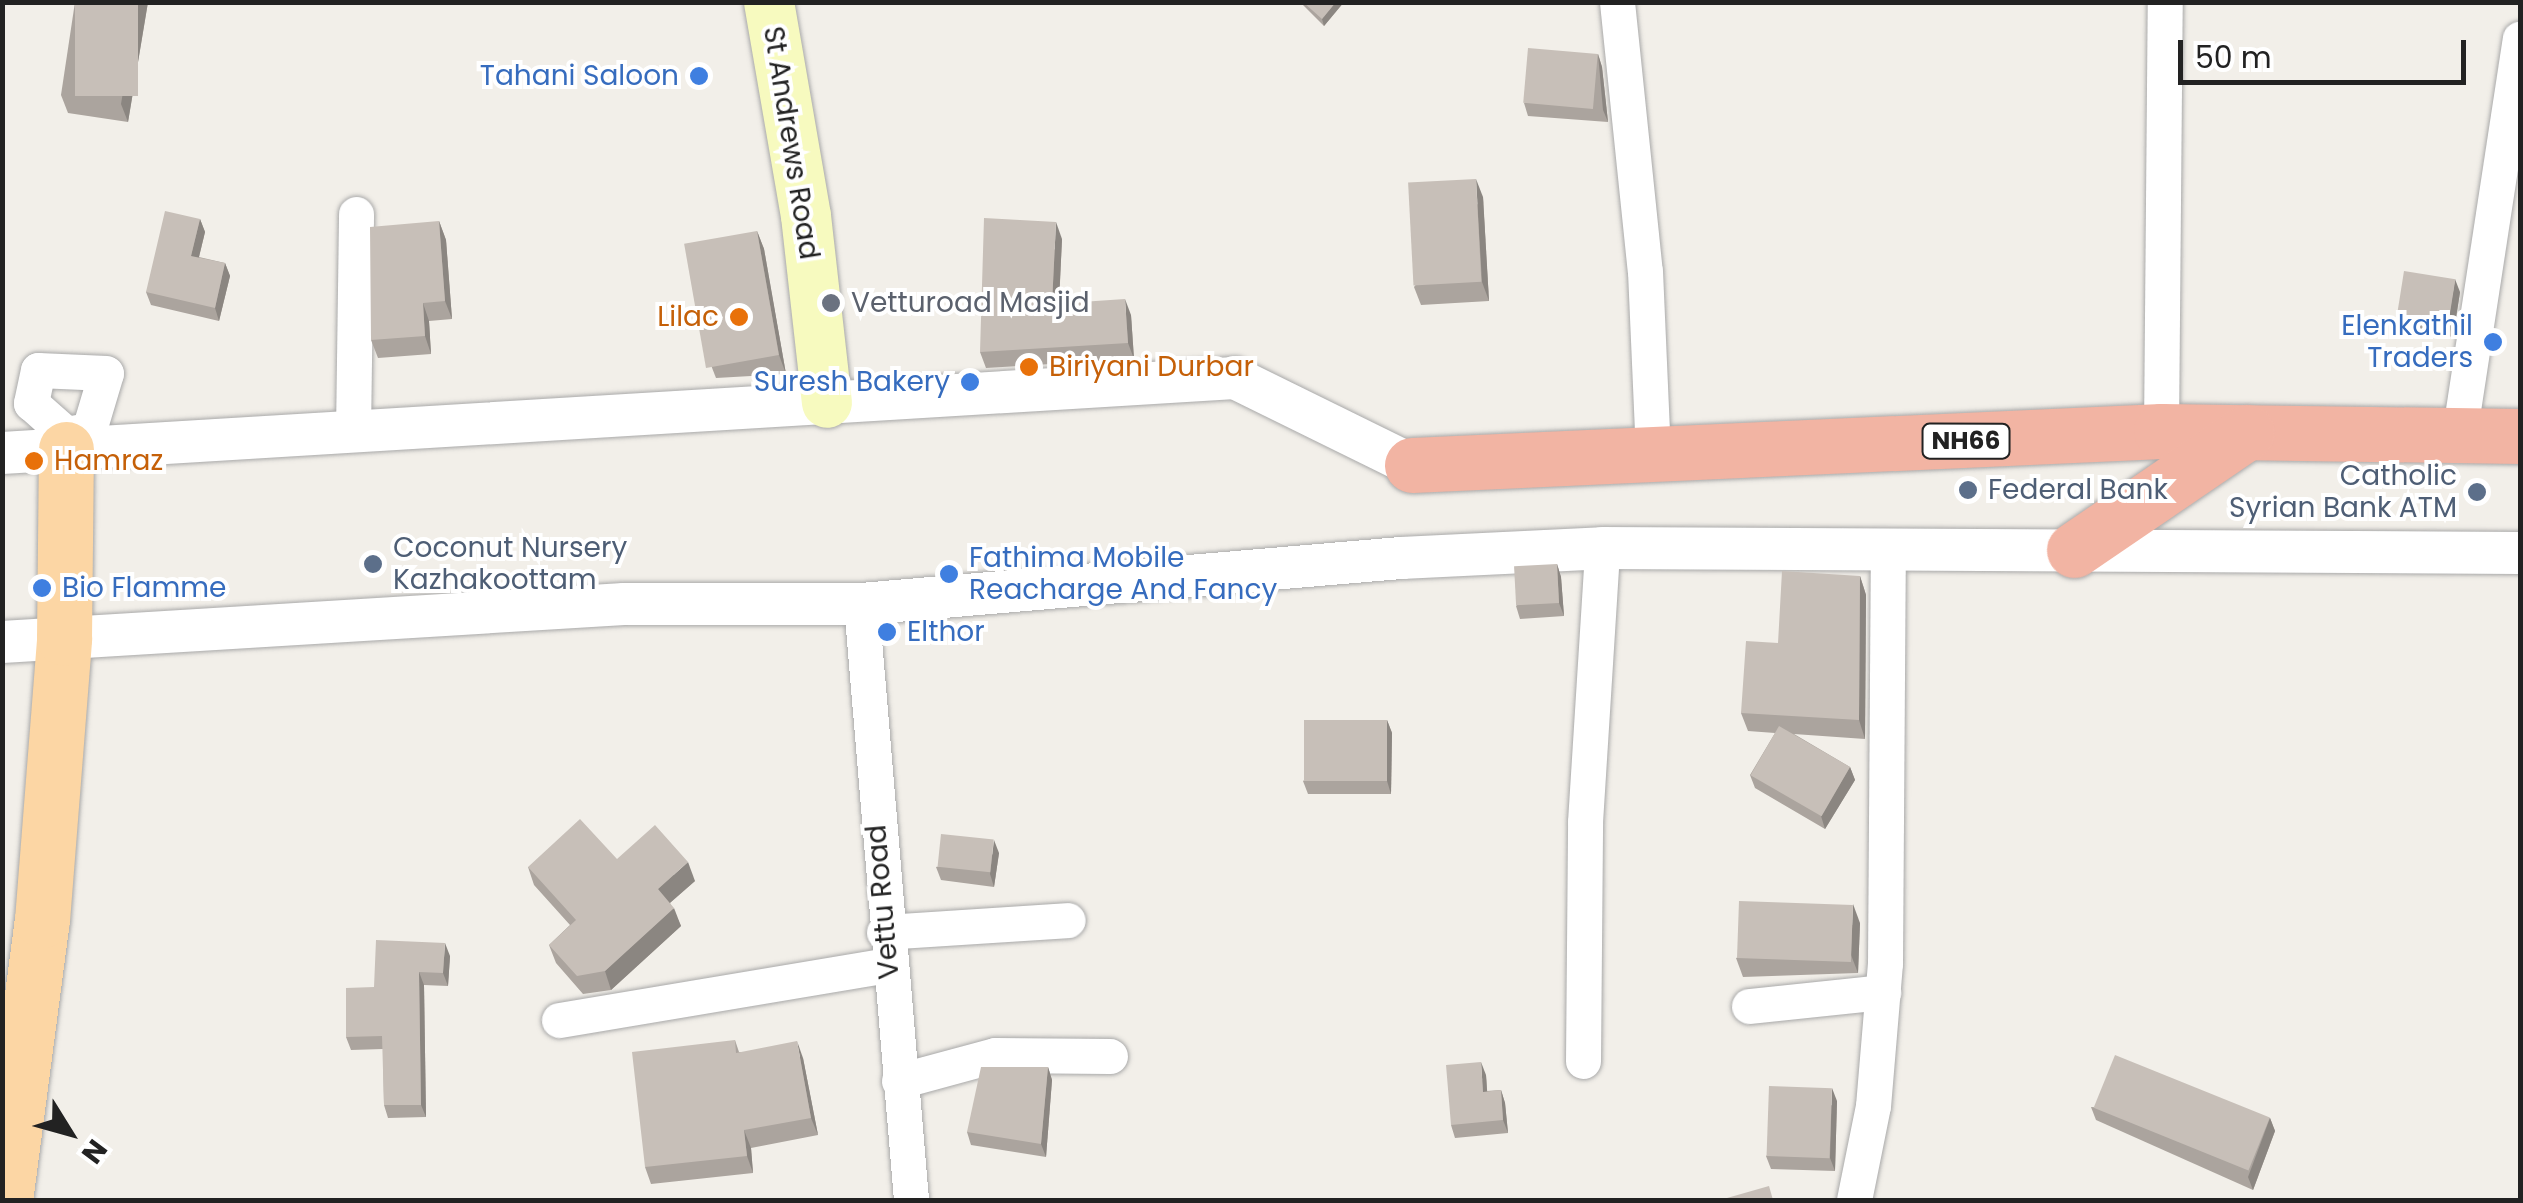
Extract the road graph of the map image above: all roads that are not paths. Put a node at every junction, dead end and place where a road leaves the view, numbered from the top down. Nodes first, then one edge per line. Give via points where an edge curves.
1 (769, 2) edge
2 (1616, 2) edge
3 (2165, 2) edge
4 (2520, 38) edge
5 (356, 214) dead end
6 (827, 402) junction
7 (2160, 430) junction
8 (353, 432) junction
9 (2247, 432) junction
10 (2459, 436) junction
11 (2520, 436) edge
12 (66, 442) junction
13 (1653, 451) junction
14 (2, 453) edge
15 (1412, 465) joint
16 (1602, 548) junction
17 (1888, 549) junction
18 (2074, 550) junction
19 (2520, 553) edge
20 (861, 604) junction
21 (64, 638) junction
22 (2, 642) edge
23 (1068, 920) dead end
24 (886, 948) junction
25 (1883, 992) junction
26 (1750, 1006) dead end
27 (559, 1020) dead end
28 (1110, 1056) dead end
29 (1584, 1060) dead end
30 (899, 1081) junction
31 (6, 1200) edge
32 (910, 1200) edge
33 (1854, 1200) edge

1 - 6 main road, St Andrews Road via 806,216
2 - 13 street via 1645,271
3 - 7 street
4 - 10 street
5 - 8 street
6 - 8 street
6 - 15 street via 1235,378
7 - 9 highway, NH66
7 - 13 highway, NH66
8 - 12 street
9 - 10 highway, NH66
9 - 18 highway
10 - 11 highway, NH66
12 - 14 street
12 - 21 main road
13 - 15 highway, NH66
16 - 17 street
16 - 20 street via 1401,558
16 - 29 street via 1586,822
17 - 18 street
17 - 25 street
18 - 19 street
20 - 21 street via 624,604
20 - 24 street, Vettu Road
21 - 22 street
21 - 31 main road via 42,920
23 - 24 street
24 - 27 street
24 - 30 street, Vettu Road
25 - 26 street
25 - 33 street via 1873,1106
28 - 30 street via 996,1055
30 - 32 street, Vettu Road

